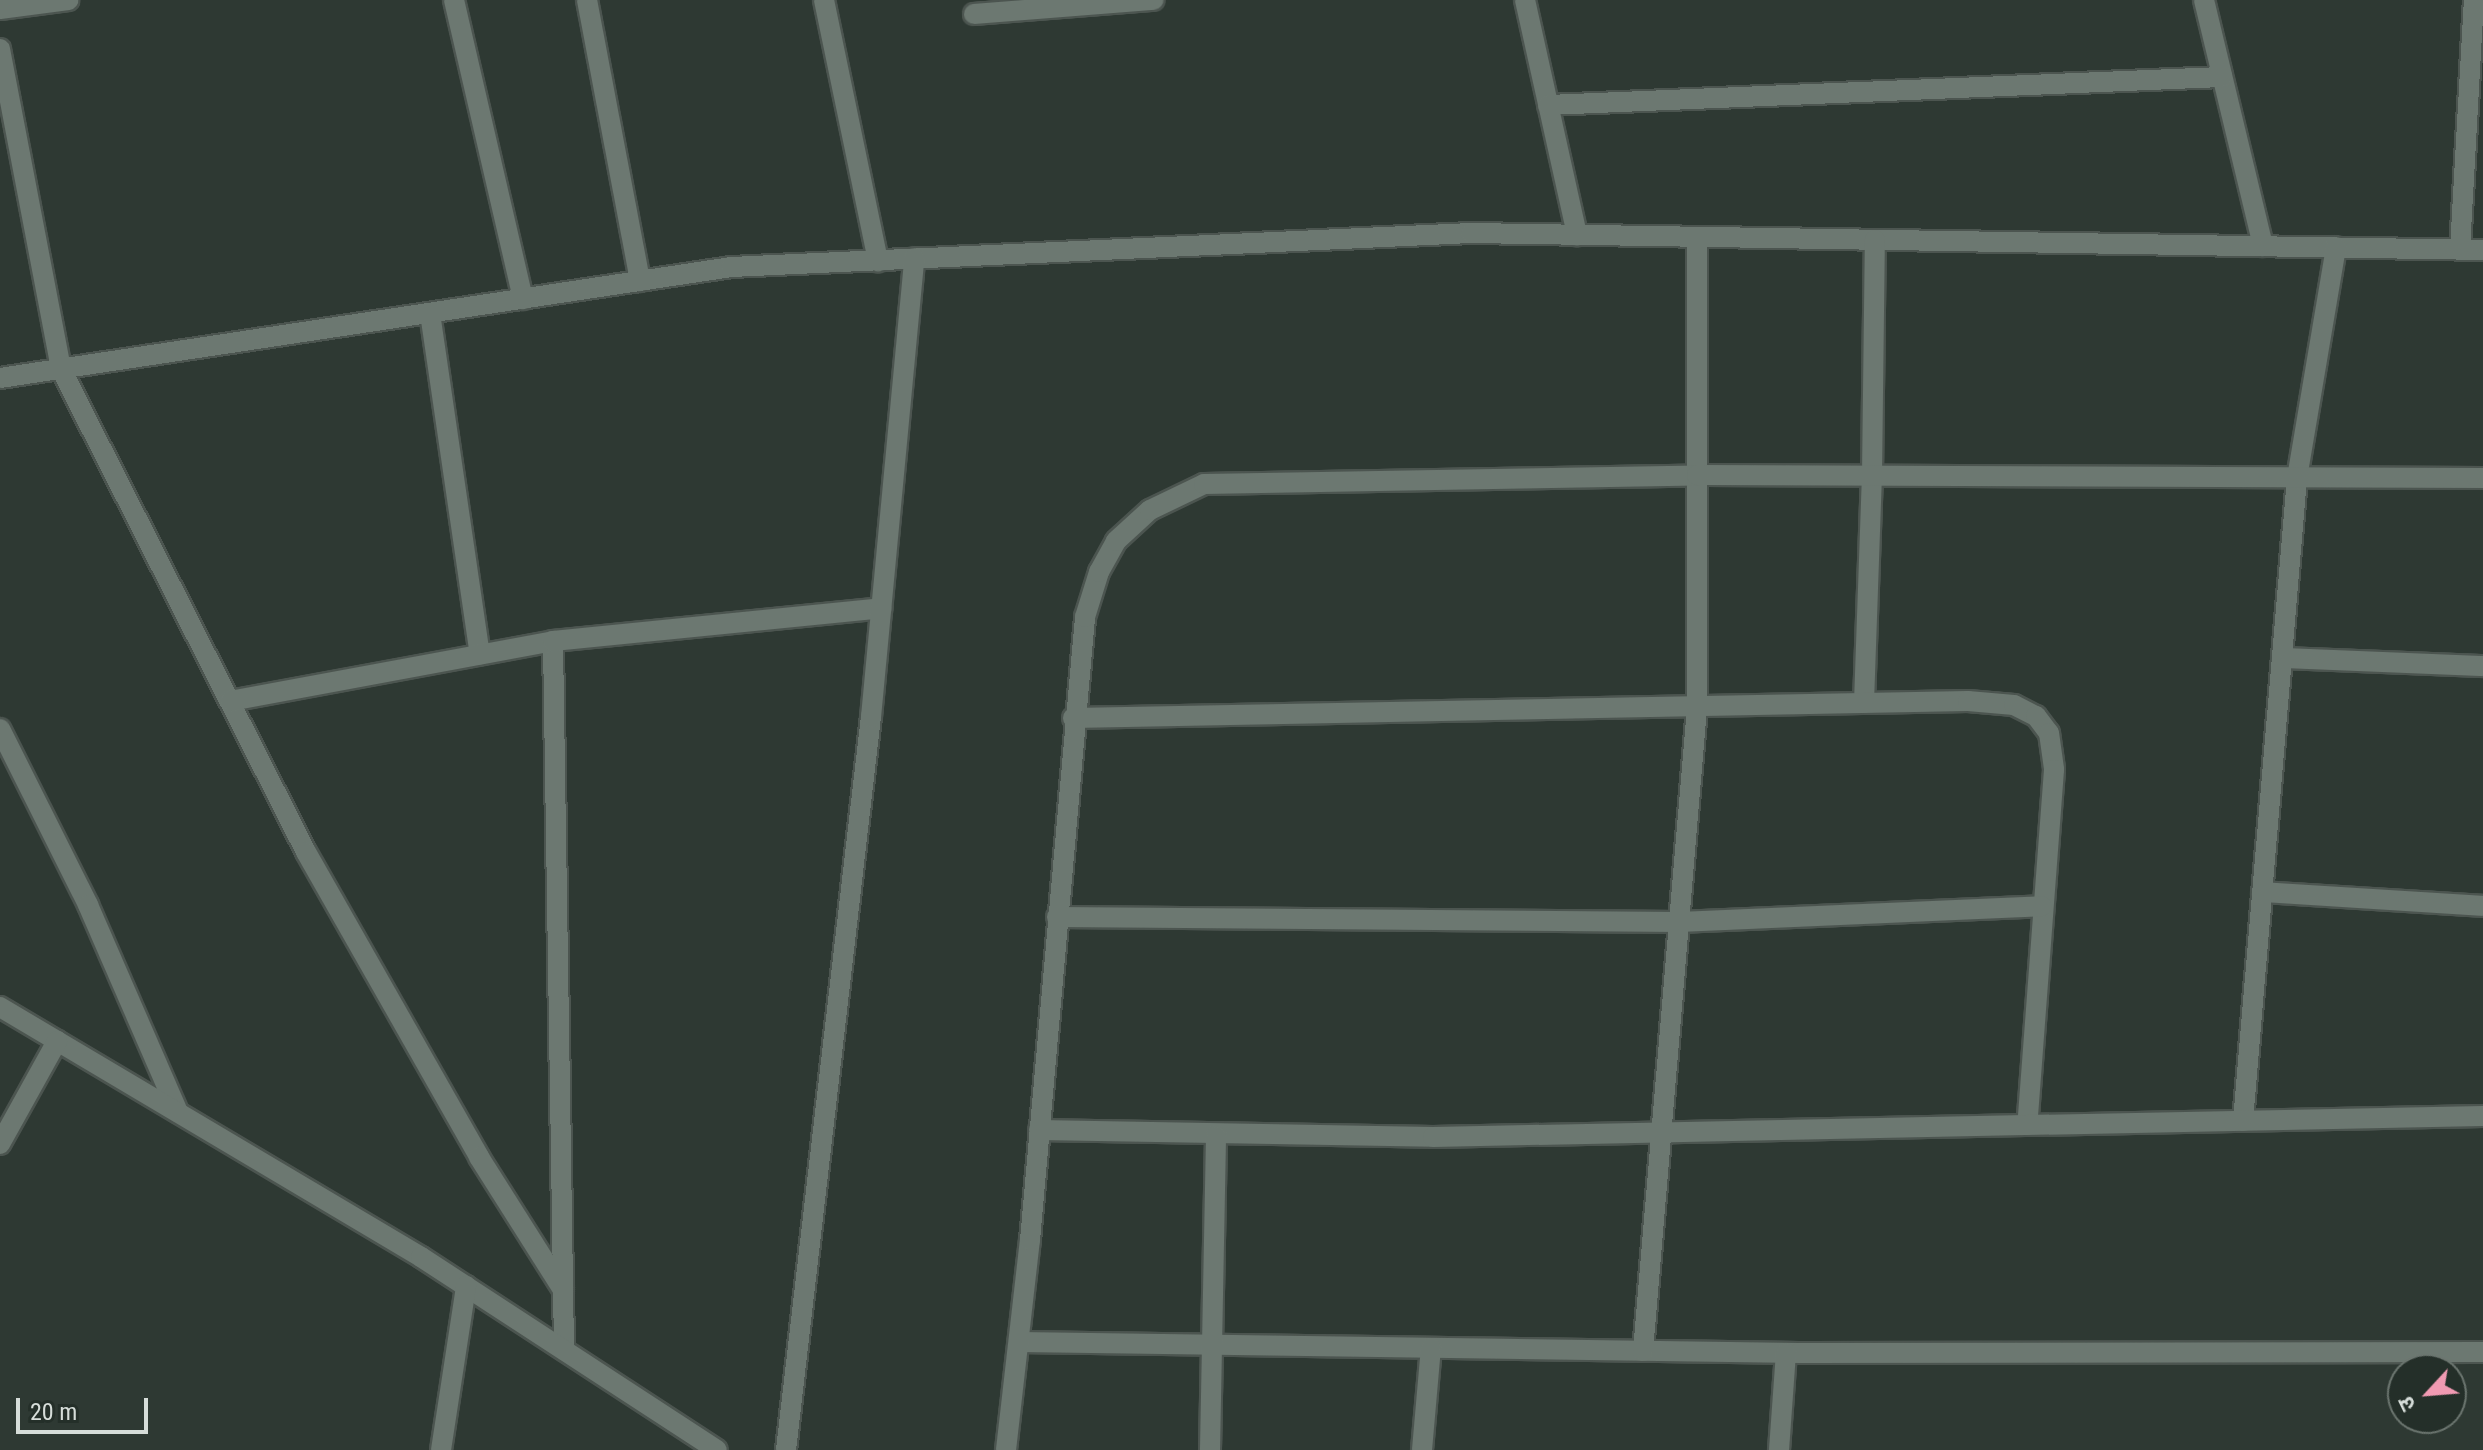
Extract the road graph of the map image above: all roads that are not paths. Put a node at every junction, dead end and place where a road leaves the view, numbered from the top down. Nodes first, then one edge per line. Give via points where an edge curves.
1 (68, 0) edge
2 (454, 0) edge
3 (587, 0) edge
4 (824, 0) edge
5 (1153, 0) edge
6 (1525, 0) edge
7 (2204, 0) edge
8 (2477, 6) edge
9 (0, 9) edge
10 (974, 14) dead end
11 (0, 49) edge
12 (2222, 77) junction
13 (1548, 105) junction
14 (8, 116) edge
15 (1577, 235) junction
16 (1697, 237) junction
17 (1875, 240) junction
18 (2263, 246) junction
19 (2336, 247) junction
20 (2460, 249) junction
21 (2483, 250) edge
22 (914, 258) junction
23 (878, 261) junction
24 (640, 281) junction
25 (523, 299) junction
26 (430, 313) junction
27 (61, 369) junction
28 (0, 378) edge
29 (1697, 475) junction
30 (1872, 475) junction
31 (2297, 478) junction
32 (2483, 478) edge
33 (881, 608) junction
34 (553, 641) junction
35 (480, 654) junction
36 (2282, 658) junction
37 (2483, 666) edge
38 (230, 701) junction
39 (1864, 703) junction
40 (1697, 708) junction
41 (1073, 718) junction
42 (0, 729) edge
43 (2262, 892) junction
44 (2042, 906) junction
45 (2483, 906) edge
46 (1057, 917) junction
47 (1679, 922) junction
48 (0, 1007) edge
49 (57, 1041) junction
50 (178, 1112) junction
51 (2483, 1116) edge
52 (2243, 1121) junction
53 (2027, 1125) junction
54 (1039, 1130) junction
55 (1661, 1132) junction
56 (1216, 1136) junction
57 (0, 1144) edge
58 (466, 1286) junction
59 (563, 1290) junction
60 (1019, 1342) junction
61 (1215, 1345) junction
62 (1431, 1348) junction
63 (564, 1350) junction
64 (1643, 1351) junction
65 (2483, 1352) edge
66 (1786, 1353) junction
67 (441, 1450) edge
68 (717, 1450) edge
69 (786, 1450) edge
70 (1006, 1450) edge
71 (1210, 1450) edge
72 (1422, 1450) edge
73 (1779, 1450) edge

1 - 9 street
2 - 25 street
3 - 24 street
4 - 23 street
5 - 10 street
6 - 13 street
7 - 12 street
8 - 20 street
11 - 14 street
12 - 13 street
12 - 18 street
13 - 15 street
14 - 27 street
15 - 16 street
15 - 22 street via 1471,233
16 - 17 street
16 - 29 street
17 - 18 street
17 - 30 street
18 - 19 street
19 - 20 street
19 - 31 street
20 - 21 street
22 - 23 street
22 - 33 street
23 - 24 street via 731,267
24 - 25 street
25 - 26 street
26 - 27 street
26 - 35 street
27 - 28 street
27 - 38 street
29 - 30 street
29 - 40 street
29 - 41 street via 1204,484 1150,510 1116,541 1099,572 1085,617
30 - 31 street
30 - 39 street
31 - 32 street
31 - 36 street
33 - 34 street
33 - 69 street
34 - 35 street
34 - 59 street
35 - 38 street
36 - 37 street
36 - 43 street
38 - 59 street via 306,852 479,1157
39 - 40 street
39 - 44 street via 1968,701 2014,705 2036,716 2049,733 2054,770
40 - 41 street
40 - 47 street
41 - 46 street
42 - 50 street via 88,905
43 - 45 street
43 - 52 street
44 - 47 street
44 - 53 street
46 - 47 street
46 - 54 street
47 - 55 street
48 - 49 street
49 - 50 street
49 - 57 street
50 - 58 street
51 - 52 street
52 - 53 street
53 - 55 street
54 - 56 street
54 - 60 street
55 - 56 street
55 - 64 street
56 - 61 street
58 - 63 street
58 - 67 street
59 - 63 street
60 - 61 street
60 - 70 street
61 - 62 street
61 - 71 street
62 - 64 street
62 - 72 street
63 - 68 street
64 - 66 street
65 - 66 street
66 - 73 street

